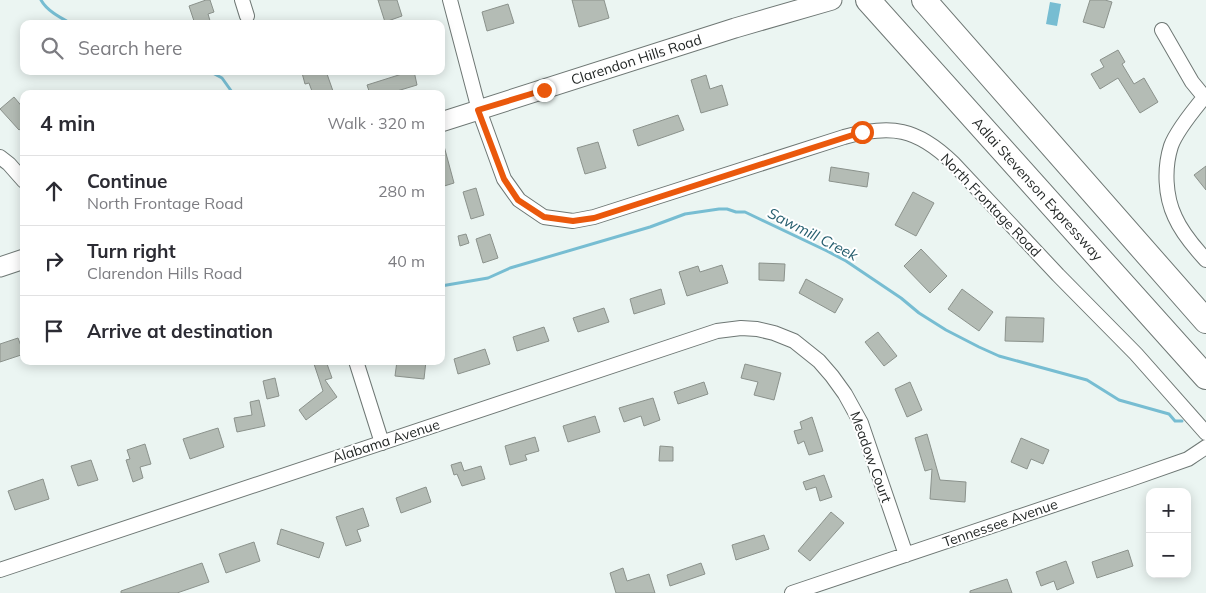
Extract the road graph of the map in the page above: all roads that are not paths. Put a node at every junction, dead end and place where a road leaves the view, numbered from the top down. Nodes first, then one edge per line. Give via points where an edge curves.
1 (242, 0) edge
2 (450, 0) edge
3 (868, 0) edge
4 (924, 0) edge
5 (828, 1) edge
6 (247, 16) dead end
7 (1162, 30) dead end
8 (1205, 97) edge
9 (478, 110) junction
10 (445, 121) edge
11 (0, 157) edge
12 (20, 176) edge
13 (20, 260) edge
14 (1206, 260) edge
15 (0, 267) edge
16 (1206, 321) edge
17 (774, 333) joint
18 (357, 365) edge
19 (1206, 377) edge
20 (1206, 433) edge
21 (382, 443) junction
22 (1206, 447) edge
23 (906, 555) junction
24 (0, 570) edge
25 (792, 593) edge

1 - 6 street
2 - 9 street, North Frontage Road
3 - 19 highway, Adlai Stevenson Expressway
4 - 16 highway
5 - 9 street, Clarendon Hills Road
7 - 8 street via 1192,82
8 - 14 street via 1171,145 1166,171 1174,216 1186,238
9 - 10 street, Clarendon Hills Road
9 - 20 street, North Frontage Road via 504,179 518,200 544,217 573,221 594,218 862,132 890,130 917,136 953,163 1136,354
11 - 12 street
13 - 15 street
17 - 21 street, Alabama Avenue via 758,328 718,331
17 - 23 street, Meadow Court via 794,341 812,355 832,376 856,411
18 - 21 street
21 - 24 street, Alabama Avenue
22 - 23 street, Tennessee Avenue via 1188,458 1128,480
23 - 25 street, Tennessee Avenue

